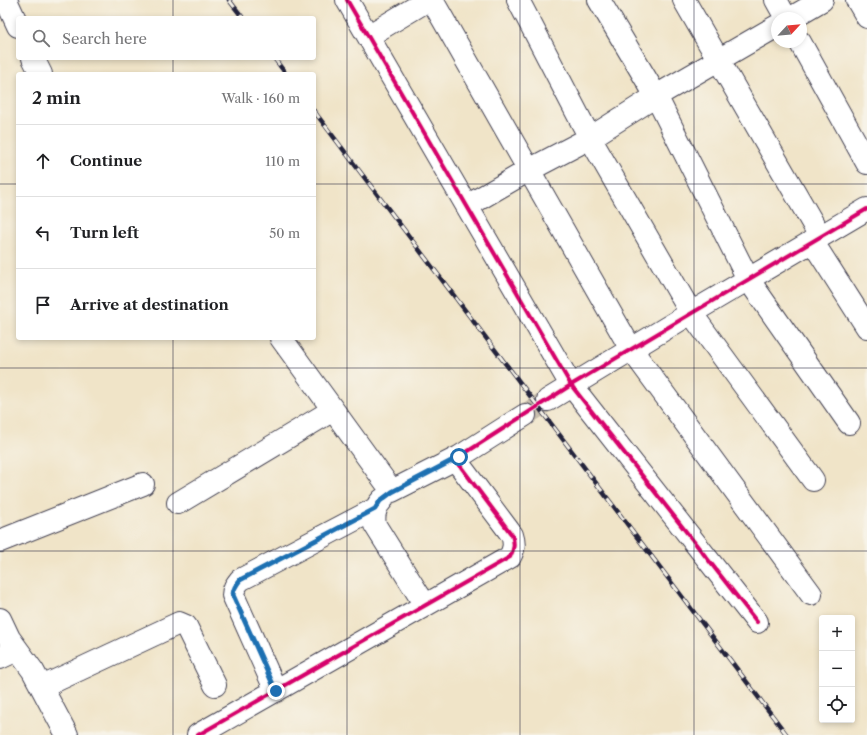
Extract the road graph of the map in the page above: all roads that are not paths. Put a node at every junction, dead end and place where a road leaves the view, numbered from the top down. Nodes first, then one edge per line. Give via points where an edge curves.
1 (6, 0) edge
2 (347, 0) edge
3 (428, 0) edge
4 (432, 0) edge
5 (518, 0) edge
6 (598, 0) edge
7 (684, 0) edge
8 (776, 0) edge
9 (822, 0) edge
10 (857, 0) edge
11 (783, 12) edge
12 (801, 12) edge
13 (867, 17) edge
14 (16, 22) edge
15 (771, 29) edge
16 (368, 36) junction
17 (803, 48) edge
18 (34, 60) edge
19 (718, 60) junction
20 (40, 72) edge
21 (656, 96) junction
22 (590, 138) junction
23 (867, 162) edge
24 (529, 170) junction
25 (467, 206) junction
26 (867, 209) edge
27 (816, 239) junction
28 (748, 279) junction
29 (691, 313) junction
30 (867, 327) edge
31 (283, 340) edge
32 (631, 349) junction
33 (571, 385) junction
34 (548, 400) tunnel mouth
35 (333, 410) junction
36 (525, 415) tunnel mouth
37 (850, 423) dead end
38 (459, 457) junction
39 (813, 480) dead end
40 (143, 484) dead end
41 (392, 492) junction
42 (178, 503) dead end
43 (375, 509) junction
44 (0, 541) edge
45 (811, 594) dead end
46 (425, 605) junction
47 (0, 619) edge
48 (757, 622) dead end
49 (8, 654) edge
50 (215, 685) dead end
51 (42, 687) junction
52 (276, 691) junction
53 (67, 735) edge
54 (198, 735) edge

1 - 14 street
2 - 16 street
3 - 16 street
4 - 24 street
5 - 22 street
6 - 21 street
7 - 19 street
8 - 11 street
9 - 12 street
10 - 13 street
15 - 19 street
16 - 25 street
17 - 23 street
18 - 20 street
19 - 21 street
19 - 27 street
21 - 22 street
21 - 28 street
22 - 24 street
22 - 29 street
24 - 25 street
24 - 32 street
25 - 33 street
26 - 27 street
27 - 28 street
27 - 30 street
28 - 29 street
28 - 37 street
29 - 32 street
29 - 39 street
31 - 35 street
32 - 33 street
32 - 45 street
33 - 34 street
33 - 48 street
35 - 41 street
35 - 42 street
36 - 38 street
38 - 41 street
38 - 46 street via 458,463 512,535 515,544 510,557
40 - 44 street
41 - 43 street via 380,501
43 - 46 street via 375,525
43 - 52 street via 240,580 233,591
46 - 52 street
47 - 49 street via 9,638
49 - 51 street via 33,671
50 - 51 street via 186,626 178,623
51 - 53 street
52 - 54 street

